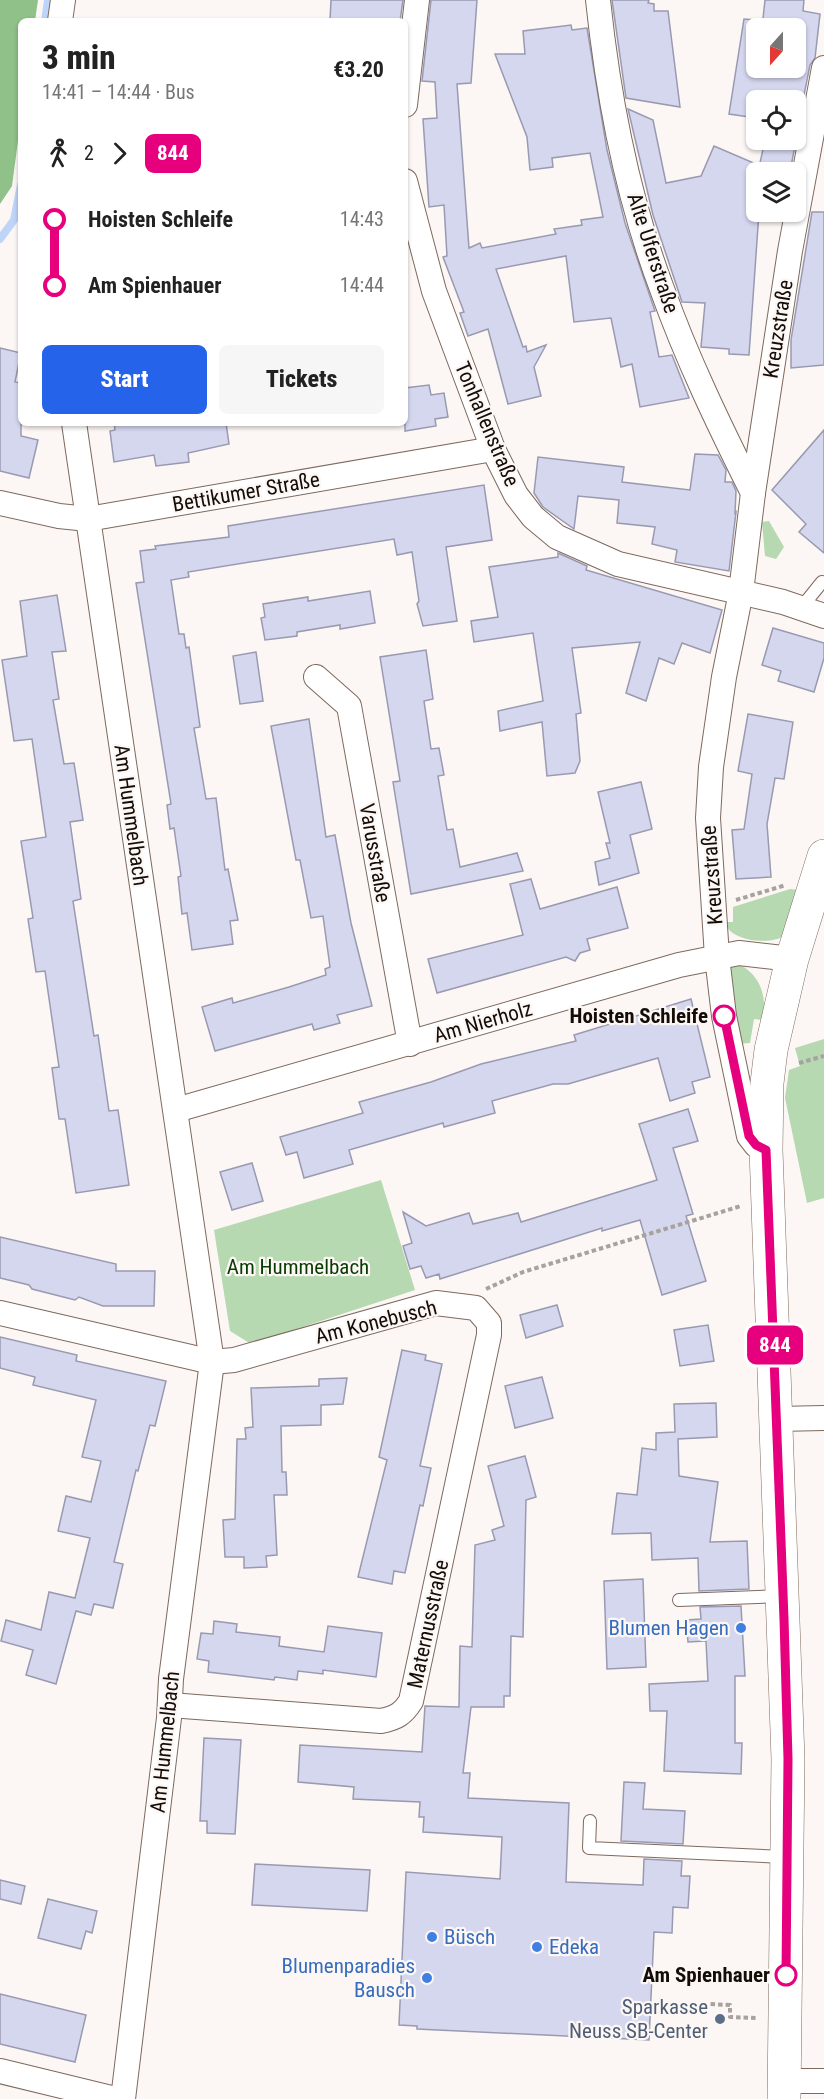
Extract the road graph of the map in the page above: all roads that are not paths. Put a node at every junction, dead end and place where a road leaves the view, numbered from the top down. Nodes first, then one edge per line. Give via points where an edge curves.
1 (63, 0) edge
2 (417, 0) edge
3 (598, 0) edge
4 (60, 18) edge
5 (824, 68) edge
6 (408, 79) edge
7 (408, 192) edge
8 (74, 426) edge
9 (493, 449) junction
10 (753, 493) junction
11 (0, 503) edge
12 (88, 519) junction
13 (822, 582) dead end
14 (741, 592) junction
15 (801, 608) junction
16 (824, 616) edge
17 (316, 677) dead end
18 (821, 866) edge
19 (717, 957) junction
20 (792, 959) junction
21 (410, 1044) junction
22 (176, 1110) junction
23 (766, 1150) junction
24 (476, 1308) joint
25 (0, 1313) edge
26 (212, 1362) junction
27 (824, 1418) edge
28 (777, 1419) junction
29 (784, 1596) junction
30 (679, 1600) dead end
31 (170, 1705) junction
32 (590, 1821) dead end
33 (786, 1857) junction
34 (0, 2071) edge
35 (824, 2081) edge
36 (784, 2090) edge
37 (115, 2099) edge
38 (123, 2099) edge

1 - 4 street
2 - 6 street
3 - 10 street, Alte Uferstraße via 604,54 635,205 662,289
5 - 10 street, Kreuzstraße via 790,251
7 - 9 street, Tonhallenstraße via 434,291
8 - 12 street, Am Hummelbach
9 - 12 street, Bettikumer Straße
9 - 14 street, Tonhallenstraße via 520,501 532,517 557,537 618,564
10 - 14 street, Kreuzstraße
11 - 12 street, Bettikumer Straße
12 - 22 street, Am Hummelbach
13 - 15 lane
14 - 15 street
14 - 19 street, Kreuzstraße via 711,766 708,818
15 - 16 street
17 - 21 street, Varusstraße via 349,706
18 - 20 main road
19 - 20 street, Am Nierholz via 762,954
19 - 21 street, Am Nierholz
19 - 23 street, Kreuzstraße via 741,1105 749,1136
20 - 23 main road via 766,1083
21 - 22 street, Am Nierholz
22 - 26 street, Am Hummelbach
23 - 28 main road
24 - 26 street, Am Konebusch via 436,1303 234,1360
24 - 31 street, Maternusstraße via 489,1323 489,1335 411,1701 404,1712 395,1719 381,1721
25 - 26 street, Am Konebusch
26 - 31 street, Am Hummelbach
27 - 28 street
28 - 29 main road
29 - 30 lane
29 - 33 main road
31 - 38 street, Am Hummelbach
32 - 33 lane via 589,1848
33 - 36 main road
34 - 37 street
35 - 36 street

